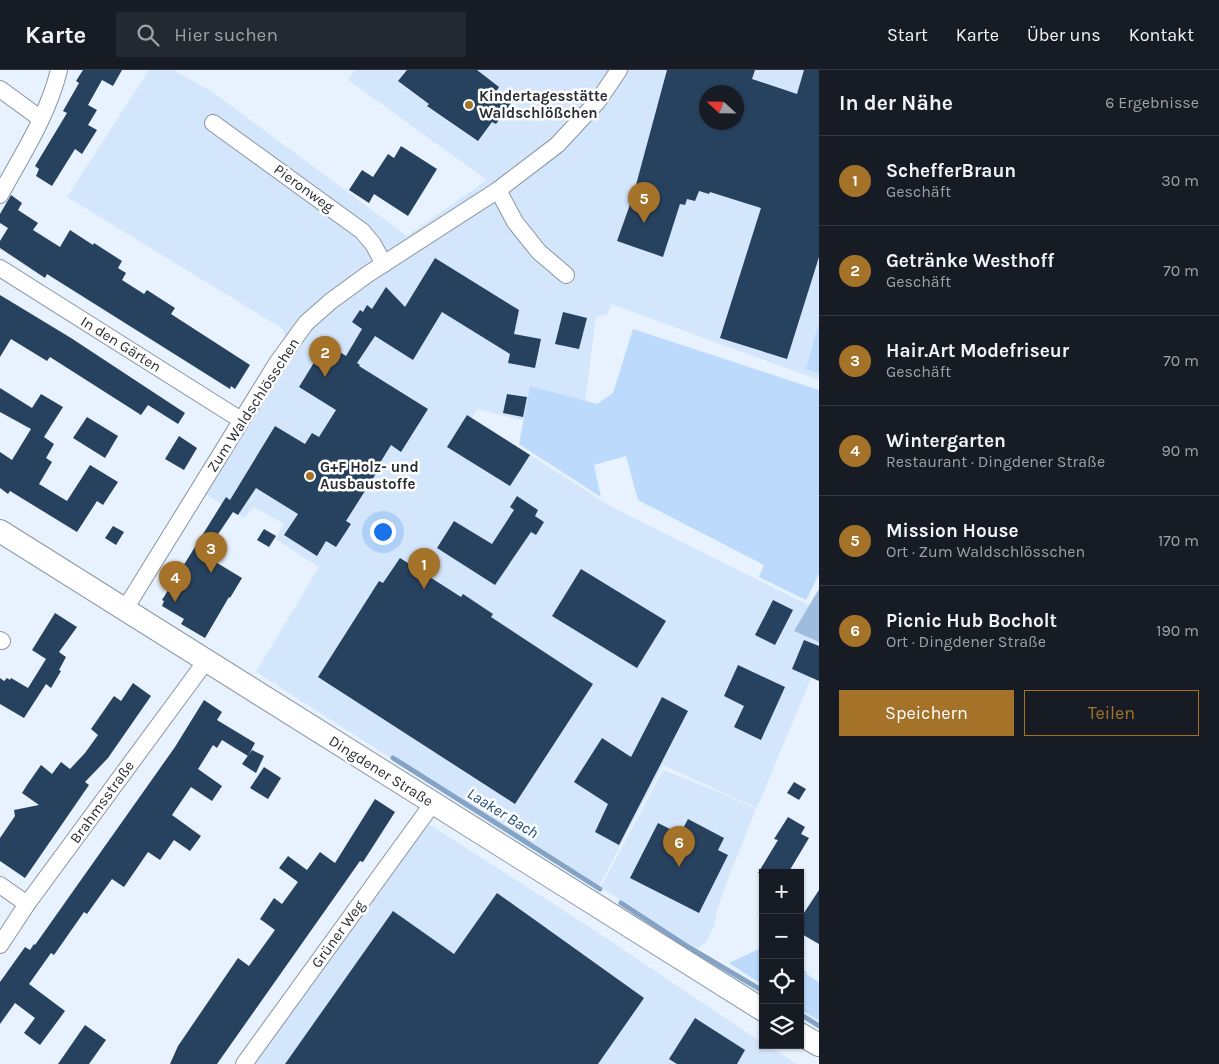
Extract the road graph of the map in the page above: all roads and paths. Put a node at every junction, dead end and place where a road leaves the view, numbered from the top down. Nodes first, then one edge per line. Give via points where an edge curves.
1 (59, 70) edge
2 (619, 70) edge
3 (0, 89) edge
4 (41, 120) junction
5 (213, 123) dead end
6 (498, 190) junction
7 (0, 195) edge
8 (384, 264) junction
9 (0, 268) edge
10 (566, 276) dead end
11 (242, 420) junction
12 (0, 531) edge
13 (125, 609) junction
14 (206, 660) junction
15 (433, 803) junction
16 (0, 885) edge
17 (27, 904) junction
18 (0, 945) edge
19 (759, 1007) edge
20 (804, 1036) edge
21 (819, 1045) edge
22 (244, 1064) edge

1 - 4 street
2 - 6 street, Zum Waldschlösschen via 598,101 557,145
3 - 4 street
4 - 7 street
5 - 8 street, Pieronweg via 362,231
6 - 8 street, Zum Waldschlösschen
6 - 10 street via 515,222 533,245
8 - 11 street, Zum Waldschlösschen via 306,323
9 - 11 street, In den Gärten
11 - 13 street, Zum Waldschlösschen
12 - 13 main road, Dingdener Straße
13 - 14 main road, Dingdener Straße
14 - 15 main road, Dingdener Straße
14 - 17 street, Brahmsstraße
15 - 19 main road, Dingdener Straße
15 - 22 street, Grüner Weg
16 - 17 street
17 - 18 street, Brahmsstraße
20 - 21 main road

